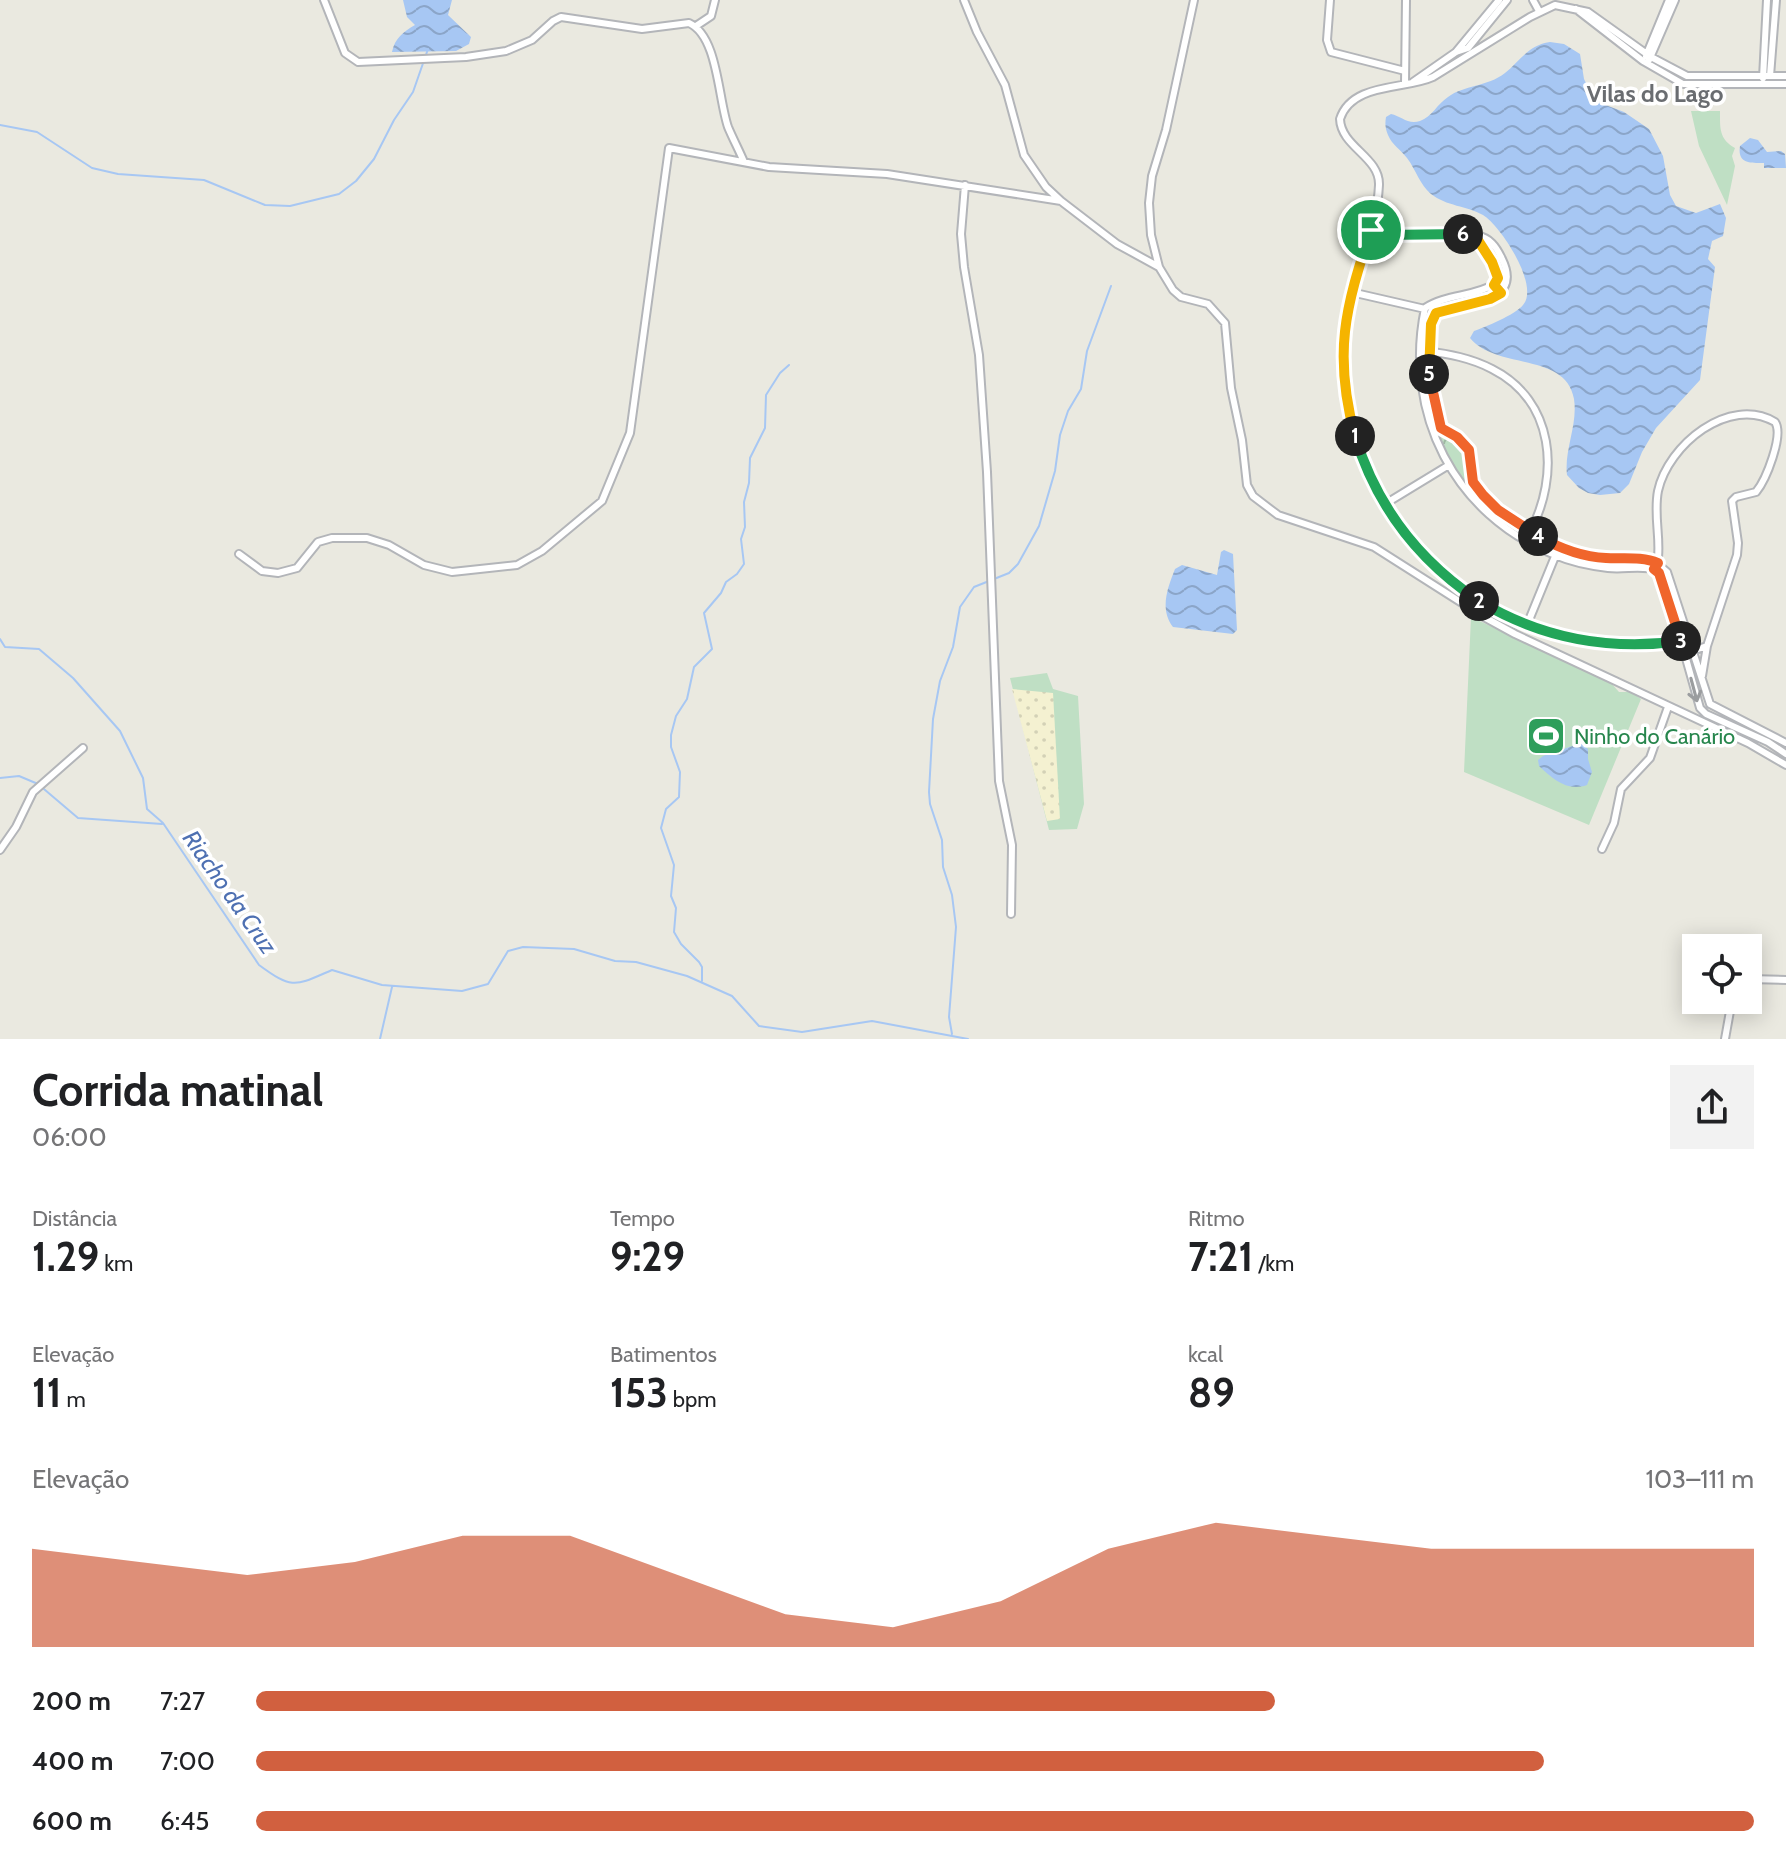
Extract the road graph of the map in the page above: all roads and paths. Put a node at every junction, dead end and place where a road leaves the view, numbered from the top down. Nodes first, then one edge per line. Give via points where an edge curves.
1 (324, 0) edge
2 (715, 0) edge
3 (964, 0) edge
4 (1194, 0) edge
5 (1330, 0) edge
6 (1406, 0) edge
7 (1499, 0) edge
8 (1507, 0) edge
9 (1533, 0) edge
10 (1545, 0) edge
11 (1590, 0) edge
12 (1669, 0) edge
13 (1675, 0) edge
14 (1767, 0) edge
15 (1776, 0) edge
16 (1555, 5) junction
17 (1539, 11) junction
18 (1584, 13) junction
19 (1770, 20) junction
20 (696, 26) junction
21 (1456, 52) junction
22 (1647, 59) junction
23 (1405, 71) junction
24 (1766, 76) junction
25 (1786, 76) edge
26 (1409, 83) junction
27 (1786, 84) edge
28 (1766, 85) junction
29 (744, 162) junction
30 (965, 185) junction
31 (1061, 201) junction
32 (1371, 230) junction
33 (1474, 234) junction
34 (1159, 267) junction
35 (1494, 285) junction
36 (1351, 292) junction
37 (1501, 293) junction
38 (1425, 308) junction
39 (1436, 313) junction
40 (1419, 350) junction
41 (1429, 352) junction
42 (1437, 430) junction
43 (1449, 465) junction
44 (1473, 482) junction
45 (1465, 489) junction
46 (1385, 504) junction
47 (1530, 532) junction
48 (1559, 547) junction
49 (239, 554) dead end
50 (1555, 555) junction
51 (1656, 566) junction
52 (1527, 625) junction
53 (1681, 641) junction
54 (1707, 646) junction
55 (1693, 647) junction
56 (1701, 679) junction
57 (1668, 707) junction
58 (1714, 708) junction
59 (1706, 714) junction
60 (1786, 743) edge
61 (83, 748) dead end
62 (1786, 754) edge
63 (1786, 765) edge
64 (1602, 849) dead end
65 (0, 850) edge
66 (1011, 914) dead end
67 (1762, 979) edge
68 (1786, 980) edge
69 (1729, 1014) edge
70 (1725, 1039) edge

1 - 20 street via 345,53 358,62 506,51 532,40 561,17 642,29
2 - 20 street via 711,16
3 - 31 street via 1005,85 1024,155
4 - 34 street via 1152,176 1151,235
5 - 23 street via 1331,52
6 - 23 street
7 - 21 street
8 - 21 street via 1468,48
9 - 17 street
10 - 16 street
11 - 18 street
12 - 22 street
13 - 22 street
14 - 19 street
15 - 19 street
16 - 17 street
16 - 18 street
17 - 26 street via 1433,77
18 - 22 street
19 - 24 street
20 - 29 street via 709,46 729,127
21 - 26 street
22 - 24 street via 1687,76
22 - 28 street via 1689,85
23 - 26 street
24 - 25 street
24 - 28 street
26 - 32 street via 1359,98 1340,119 1343,133 1379,178
27 - 28 street
29 - 30 street
29 - 49 street via 669,148 630,433 602,501 542,551 517,565 452,572 367,538 318,542 297,568 278,573 262,571
30 - 31 street
30 - 66 street via 961,234 979,355 999,781 1012,845
31 - 34 street via 1117,244
32 - 33 street via 1384,235
32 - 36 street
33 - 35 street via 1492,262 1498,278
33 - 37 street via 1493,243 1505,265 1507,282
34 - 57 street via 1181,297 1208,304 1225,323 1247,485 1261,504 1278,515 1374,547 1494,623
35 - 37 street
35 - 38 street
36 - 38 street
36 - 46 street via 1343,348 1349,414 1364,463
37 - 39 street
38 - 39 street
38 - 40 street
39 - 41 street
40 - 41 street
40 - 42 street via 1422,393
41 - 42 street
41 - 47 street via 1495,370 1534,408 1544,431 1549,471 1543,504
42 - 43 street
42 - 44 street via 1457,437 1469,450
43 - 45 street
43 - 46 street
44 - 45 street
44 - 47 street via 1498,510
45 - 50 street via 1492,517
46 - 52 street via 1411,541 1448,578
47 - 48 street
48 - 50 street
48 - 51 street via 1588,556 1648,560
50 - 51 street via 1608,568
50 - 52 street
51 - 53 street
51 - 54 street via 1660,483 1675,454 1727,417 1762,416 1775,422 1779,434 1759,490 1732,501 1737,555
51 - 55 street via 1667,572
52 - 53 street via 1620,645
53 - 55 street
53 -> 59 street via 1697,702
54 - 55 street
54 - 56 street
55 - 56 street
56 - 58 street
57 - 63 street
57 - 64 street via 1650,758 1621,789
58 - 59 street
58 - 60 street
59 - 62 street
61 - 65 street via 33,792
67 - 68 street
69 - 70 street

